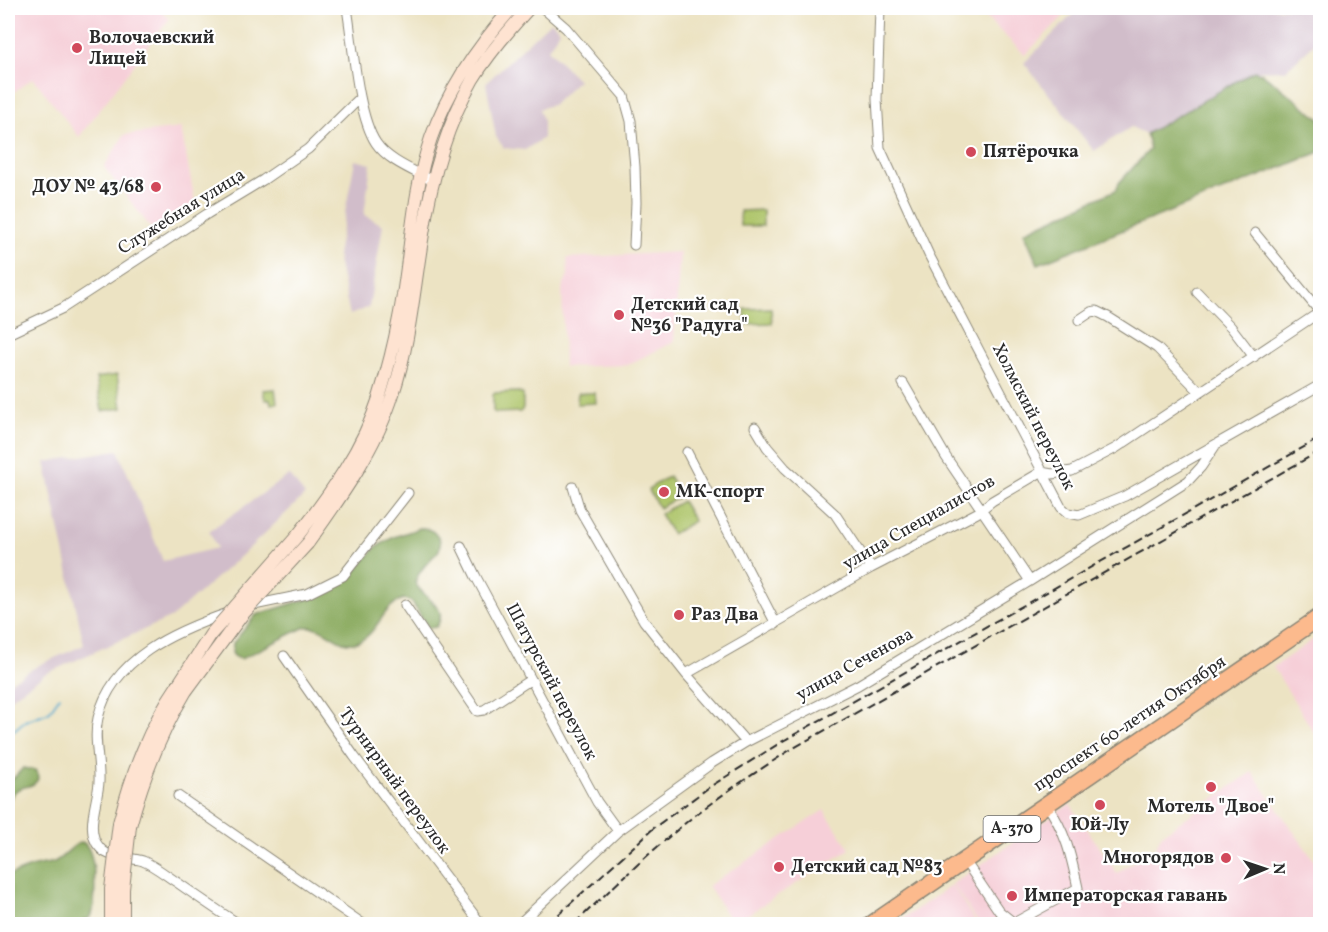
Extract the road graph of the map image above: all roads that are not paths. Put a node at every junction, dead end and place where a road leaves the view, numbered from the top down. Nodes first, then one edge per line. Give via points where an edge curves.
1 (347, 8) edge
2 (512, 8) edge
3 (529, 8) edge
4 (543, 8) edge
5 (880, 8) edge
6 (360, 98) junction
7 (422, 175) junction
8 (434, 181) junction
9 (1255, 233) dead end
10 (634, 245) dead end
11 (1197, 292) dead end
12 (1320, 312) edge
13 (1079, 320) dead end
14 (8, 334) edge
15 (1254, 357) junction
16 (903, 383) dead end
17 (1320, 385) edge
18 (1200, 392) junction
19 (755, 427) dead end
20 (1215, 446) junction
21 (687, 452) dead end
22 (1041, 472) junction
23 (573, 487) dead end
24 (408, 493) dead end
25 (983, 510) junction
26 (1079, 515) joint
27 (303, 539) junction
28 (461, 546) dead end
29 (871, 568) junction
30 (1030, 581) junction
31 (405, 605) dead end
32 (1320, 617) edge
33 (776, 624) junction
34 (284, 656) dead end
35 (686, 674) junction
36 (530, 680) junction
37 (746, 742) junction
38 (178, 796) dead end
39 (1047, 805) junction
40 (125, 824) junction
41 (618, 831) junction
42 (965, 861) junction
43 (111, 924) edge
44 (123, 924) edge
45 (239, 924) edge
46 (363, 924) edge
47 (481, 924) edge
48 (519, 924) edge
49 (872, 924) edge

1 - 6 street
2 - 7 main road via 462,72 443,107
3 - 8 main road via 474,79 456,112
4 - 10 street via 566,28 624,96 631,121 635,167
5 - 22 street, Холмский переулок via 880,148 929,255
6 - 7 street via 376,143 389,156
6 - 14 street, Служебная улица via 308,149 263,180 63,308
7 - 8 street
7 - 27 main road via 399,317 379,397 355,453
8 - 27 main road via 393,396 363,458
9 - 12 street
11 - 15 street
12 - 15 street, улица Специалистов
13 - 18 street via 1096,311 1108,316 1157,348
15 - 18 street, улица Специалистов
16 - 25 street via 946,457
17 - 20 street, улица Сеченова
18 - 22 street, улица Специалистов via 1132,439 1072,471
19 - 29 street via 785,468 835,514
20 - 26 street, улица Сеченова via 1125,496
20 - 30 street, улица Сеченова via 1188,481
21 - 33 street
22 - 25 street, улица Специалистов
22 - 26 street, Холмский переулок via 1061,507
23 - 35 street via 580,510 625,590
24 - 45 street via 343,576 307,594 248,606 164,640 119,676 105,698 98,719 99,781 93,816 100,849 150,865
25 - 29 street, улица Специалистов
25 - 30 street
27 - 40 main road, bridge via 182,688
28 - 36 street, Шатурский переулок
29 - 33 street, улица Специалистов
30 - 37 street, улица Сеченова via 858,685
31 - 36 street via 477,711
32 - 39 highway, проспект 60-летия Октября / А-370
33 - 35 street, улица Специалистов
34 - 47 street, Турнирный переулок
35 - 37 street
36 - 41 street, Шатурский переулок via 597,802
37 - 41 street, улица Сеченова
38 - 46 street
39 - 42 highway, проспект 60-летия Октября / А-370
39 - 42 street via 1068,843 1078,888 1014,923 999,911
40 - 43 main road, bridge via 111,889
40 - 44 main road, bridge
41 - 48 street, улица Сеченова
42 - 49 highway, проспект 60-летия Октября / А-370

